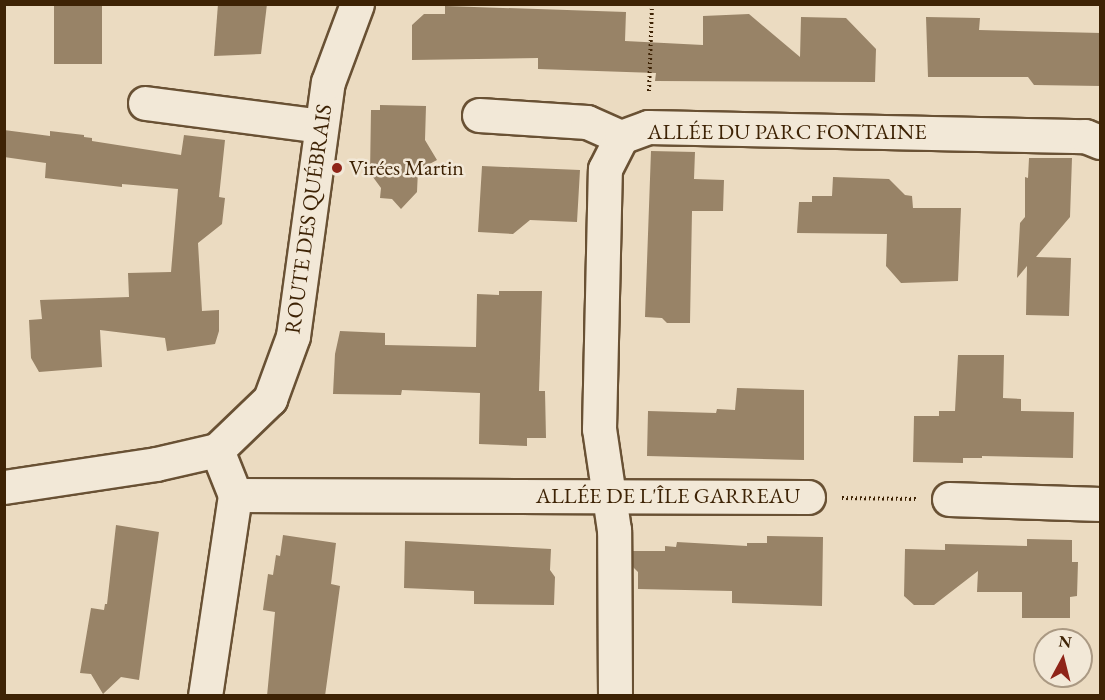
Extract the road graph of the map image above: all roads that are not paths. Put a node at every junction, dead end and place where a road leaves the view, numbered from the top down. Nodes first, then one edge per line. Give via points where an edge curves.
1 (357, 4) edge
2 (145, 103) dead end
3 (479, 115) dead end
4 (321, 126) junction
5 (634, 132) junction
6 (1101, 142) edge
7 (217, 450) junction
8 (4, 487) edge
9 (236, 495) junction
10 (607, 495) junction
11 (808, 497) road end
12 (949, 499) road end
13 (1101, 504) edge
14 (205, 696) edge
15 (615, 696) edge

1 - 4 street, ROUTE DES QUÉBRAIS via 328,82
2 - 4 street
3 - 5 street via 587,122
4 - 7 street, ROUTE DES QUÉBRAIS via 293,336 270,399
5 - 6 street, ALLÉE DU PARC FONTAINE via 1085,136
5 - 10 street, ALLÉE DU PARC FONTAINE via 605,169 599,429
7 - 8 street via 156,464
7 - 9 street
9 - 10 street, ALLÉE DE L'ÎLE GARREAU
9 - 14 street
10 - 11 street, ALLÉE DE L'ÎLE GARREAU
10 - 15 street, ALLÉE DU PARC FONTAINE via 614,530
12 - 13 street

